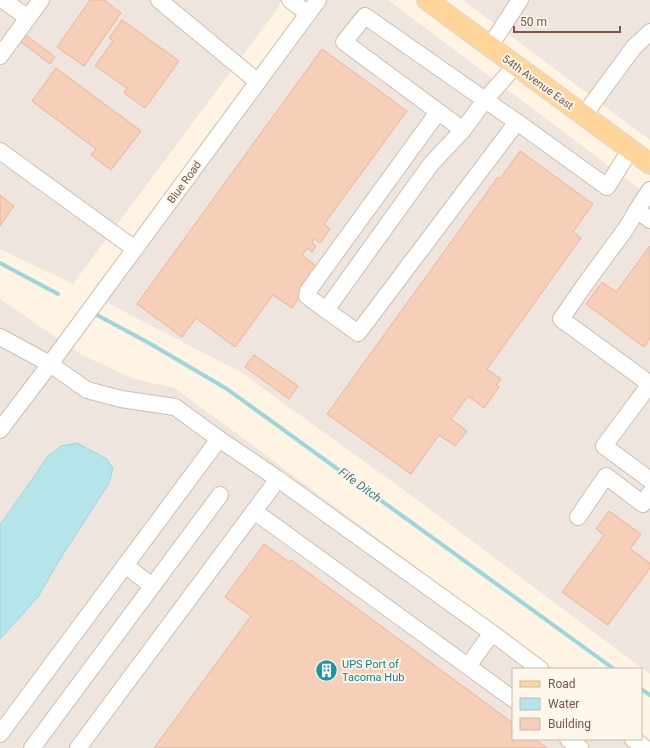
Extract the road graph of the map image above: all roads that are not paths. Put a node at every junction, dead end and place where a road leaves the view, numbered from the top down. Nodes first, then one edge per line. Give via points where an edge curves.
1 (3, 0) edge
2 (41, 0) edge
3 (159, 0) edge
4 (290, 0) edge
5 (318, 0) edge
6 (427, 0) edge
7 (520, 0) edge
8 (308, 14) junction
9 (28, 18) junction
10 (650, 32) edge
11 (490, 46) junction
12 (0, 56) edge
13 (516, 65) junction
14 (258, 82) junction
15 (485, 100) junction
16 (438, 112) junction
17 (584, 115) junction
18 (517, 122) junction
19 (462, 130) junction
20 (630, 150) junction
21 (0, 151) edge
22 (650, 164) edge
23 (650, 190) edge
24 (644, 215) edge
25 (135, 249) junction
26 (326, 310) junction
27 (0, 337) edge
28 (50, 364) junction
29 (650, 384) edge
30 (0, 430) edge
31 (219, 439) junction
32 (278, 479) junction
33 (650, 480) edge
34 (220, 495) dead end
35 (648, 502) edge
36 (254, 511) junction
37 (578, 517) dead end
38 (125, 565) junction
39 (152, 586) junction
40 (492, 633) junction
41 (468, 666) junction
42 (539, 668) edge
43 (512, 698) edge
44 (0, 734) edge
45 (569, 740) edge
46 (634, 740) edge
47 (32, 748) edge
48 (78, 748) edge
49 (580, 748) edge
50 (645, 748) edge

1 - 9 street
2 - 9 street
3 - 14 street
4 - 8 street
5 - 8 street, Blue Road
6 - 11 main road, 54th Avenue East
7 - 11 street
8 - 14 street, Blue Road
9 - 12 street
10 - 17 street via 634,47
11 - 13 main road, 54th Avenue East
13 - 15 street
13 - 17 main road, 54th Avenue East
14 - 25 street, Blue Road
15 - 16 street via 365,16 344,42
15 - 18 street
15 - 19 street
16 - 19 street
16 - 26 street via 308,291 307,296
17 - 20 main road, 54th Avenue East
18 - 20 street via 607,186
18 - 26 street via 358,333
19 - 26 street via 431,164
20 - 22 main road, 54th Avenue East
21 - 25 street
23 - 24 street
24 - 29 street via 627,227 561,319
25 - 28 street, Blue Road
27 - 28 street
28 - 30 street, Blue Road
28 - 31 street via 87,390 120,399 175,407
29 - 33 street via 604,446
31 - 32 street
31 - 38 street
32 - 36 street
32 - 40 street
34 - 39 street
35 - 37 street via 606,476
36 - 41 street
36 - 48 street
38 - 39 street
38 - 44 street
39 - 47 street
40 - 41 street
40 - 42 street
41 - 43 street
45 - 49 street
46 - 50 street

